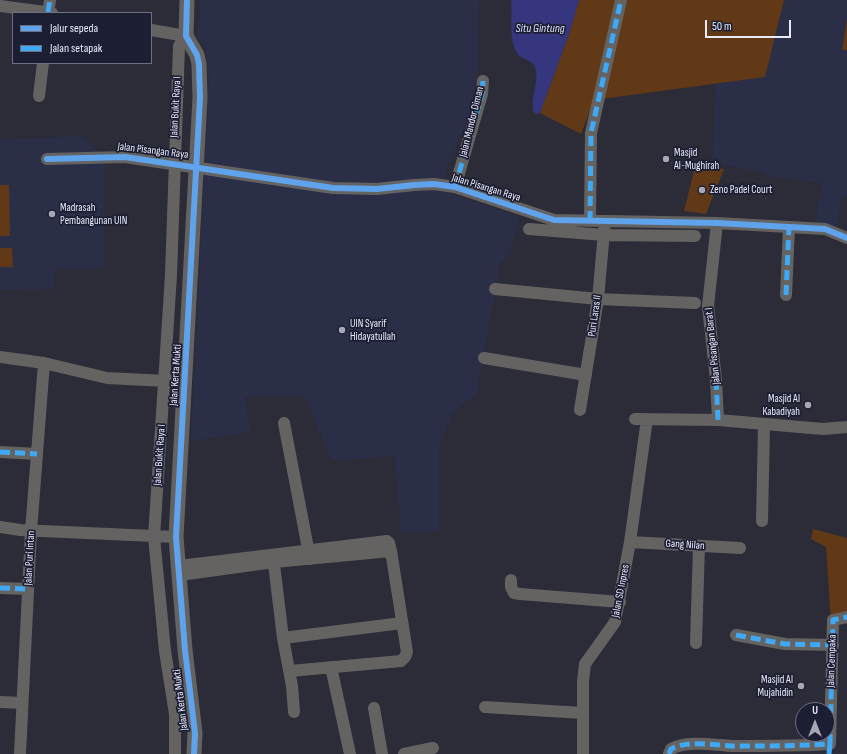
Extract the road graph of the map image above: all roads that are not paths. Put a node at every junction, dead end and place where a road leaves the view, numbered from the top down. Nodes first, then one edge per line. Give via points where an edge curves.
1 (50, 0) edge
2 (187, 0) edge
3 (621, 0) edge
4 (0, 6) edge
5 (43, 12) edge
6 (50, 12) edge
7 (152, 30) edge
8 (186, 36) junction
9 (43, 64) edge
10 (483, 81) dead end
11 (39, 96) dead end
12 (47, 159) dead end
13 (184, 165) junction
14 (455, 187) junction
15 (590, 221) junction
16 (605, 221) junction
17 (620, 221) junction
18 (717, 223) junction
19 (789, 227) junction
20 (529, 229) dead end
21 (604, 235) junction
22 (618, 235) junction
23 (695, 236) dead end
24 (847, 238) edge
25 (496, 289) dead end
26 (786, 295) dead end
27 (598, 300) junction
28 (695, 304) dead end
29 (0, 357) edge
30 (484, 358) dead end
31 (44, 363) junction
32 (586, 375) junction
33 (164, 376) junction
34 (186, 377) junction
35 (580, 410) dead end
36 (718, 420) junction
37 (284, 423) dead end
38 (764, 426) junction
39 (847, 427) edge
40 (0, 452) edge
41 (37, 454) junction
42 (159, 465) junction
43 (179, 465) junction
44 (762, 521) dead end
45 (0, 527) edge
46 (31, 531) junction
47 (154, 537) junction
48 (176, 537) junction
49 (630, 542) junction
50 (699, 546) junction
51 (740, 548) dead end
52 (309, 555) junction
53 (274, 558) junction
54 (179, 570) junction
55 (511, 580) dead end
56 (0, 588) edge
57 (28, 589) junction
58 (620, 602) junction
59 (847, 617) edge
60 (402, 623) junction
61 (736, 635) dead end
62 (283, 638) junction
63 (696, 643) dead end
64 (833, 645) junction
65 (185, 650) junction
66 (165, 651) junction
67 (331, 667) junction
68 (290, 671) junction
69 (0, 702) edge
70 (22, 703) junction
71 (485, 707) dead end
72 (374, 708) dead end
73 (294, 712) dead end
74 (583, 713) junction
75 (433, 748) dead end
76 (829, 749) edge
77 (20, 754) edge
78 (175, 754) edge
79 (194, 754) edge
80 (350, 754) edge
81 (382, 754) edge
82 (404, 754) edge
83 (583, 754) edge
84 (669, 754) edge

1 - 6 street
2 - 8 street
3 - 15 street via 591,132
4 - 5 street
7 - 8 street
8 - 13 street, Jalan Bukit Raya I via 179,46
8 - 13 street, Jalan Kerta Mukti via 197,55 200,68
9 - 11 street
10 - 14 street, Jalan Mandor Diman via 482,94
12 - 13 street, Jalan Pisangan Raya via 111,156
13 - 14 street, Jalan Pisangan Raya via 333,188 377,190 434,184
13 - 33 street, Jalan Bukit Raya I via 171,275
13 - 34 street, Jalan Kerta Mukti
14 - 15 street, Jalan Pisangan Raya via 554,220
15 - 16 street, Jalan Pisangan Raya
16 - 17 street, Jalan Pisangan Raya
16 - 21 street, Puri Laras II
17 - 18 street, Jalan Pisangan Raya
17 - 22 street
18 - 19 street, Jalan Pisangan Raya
18 - 36 street, Jalan Pisangan Barat I via 708,306
19 - 24 street, Jalan Pisangan Raya via 825,229
19 - 26 street
20 - 21 street
21 - 22 street
21 - 27 street, Puri Laras II
22 - 23 street
25 - 27 street
27 - 28 street
27 - 32 street, Puri Laras II
29 - 31 street
30 - 32 street
31 - 33 street via 107,378
31 - 41 street, Jalan Puri Intan
32 - 35 street, Puri Laras II
33 - 34 street
33 - 42 street, Jalan Bukit Raya I
34 - 43 street, Jalan Kerta Mukti
36 - 38 street, Jalan SD Inpres
36 - 49 street, Jalan SD Inpres via 641,419
37 - 52 street
38 - 39 street, Jalan SD Inpres via 823,430
38 - 44 street
40 - 41 street
41 - 46 street, Jalan Puri Intan
42 - 43 street
42 - 47 street, Jalan Bukit Raya I
43 - 48 street, Jalan Kerta Mukti
45 - 46 street
46 - 47 street
46 - 57 street, Jalan Puri Intan
47 - 48 street
47 - 66 street, Jalan Bukit Raya I
48 - 54 street, Jalan Kerta Mukti
49 - 50 street, Gang Nilan
49 - 58 street, Jalan SD Inpres
50 - 51 street, Gang Nilan
50 - 63 street
52 - 53 street
52 - 60 street via 386,541 389,543
53 - 54 street
53 - 62 street
54 - 65 street, Jalan Kerta Mukti
55 - 58 street via 514,593
56 - 57 street
57 - 70 street, Jalan Puri Intan
58 - 74 street, Jalan SD Inpres via 615,622 585,664
59 - 64 street, Jalan Cempaka via 834,619
60 - 62 street
60 - 67 street via 406,652 401,661
61 - 64 street via 785,644
62 - 68 street
64 - 76 street, Jalan Cempaka
65 - 66 street
65 - 79 street, Jalan Kerta Mukti via 194,720
66 - 78 street, Jalan Bukit Raya I via 174,714
67 - 68 street
67 - 80 street
68 - 73 street
69 - 70 street
70 - 77 street, Jalan Puri Intan
71 - 74 street
72 - 81 street
74 - 83 street, Jalan SD Inpres
75 - 82 street
76 - 84 street, Jalan Cempaka via 693,744 671,748

